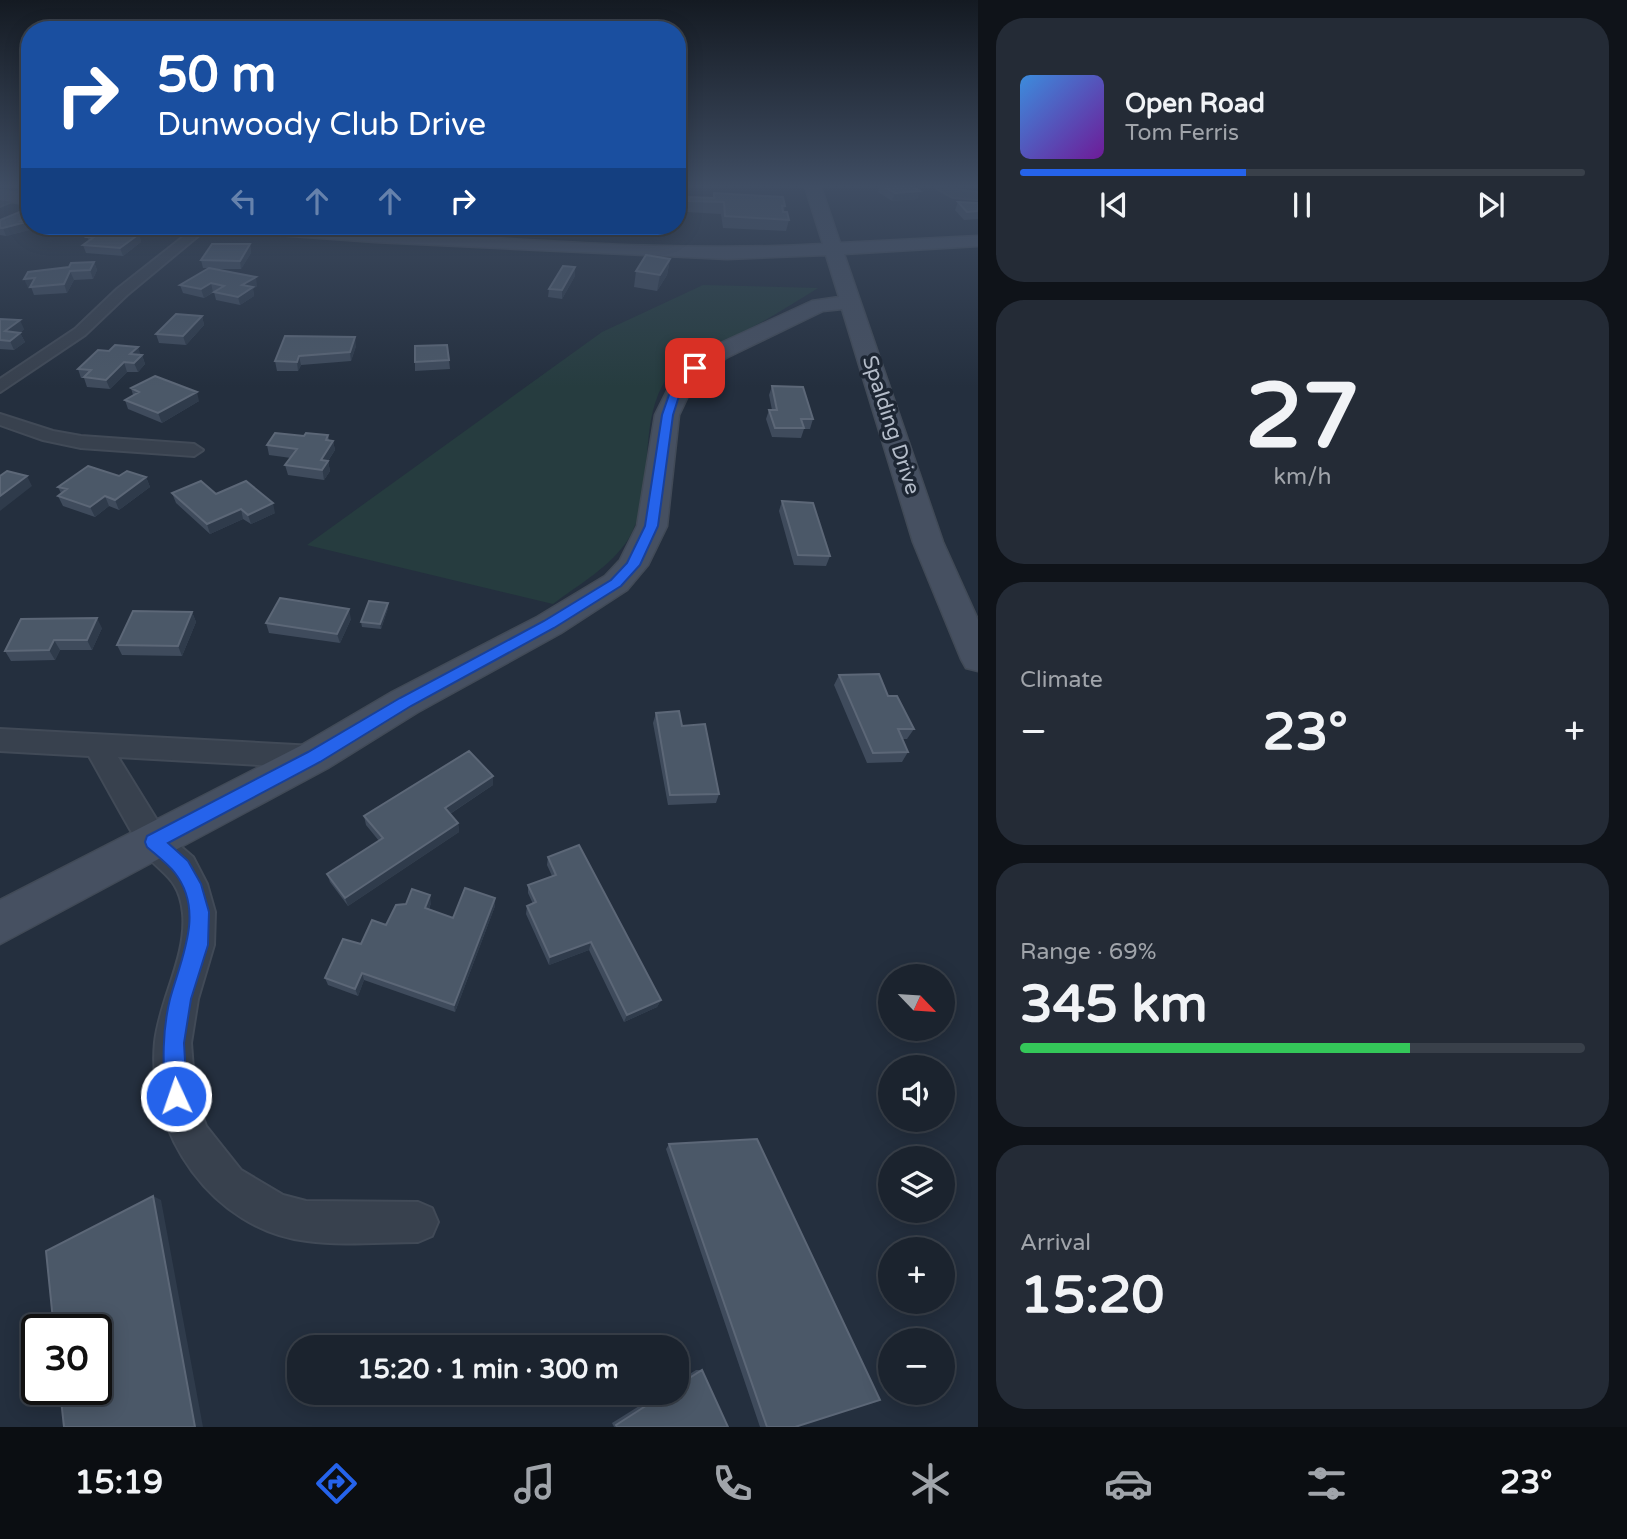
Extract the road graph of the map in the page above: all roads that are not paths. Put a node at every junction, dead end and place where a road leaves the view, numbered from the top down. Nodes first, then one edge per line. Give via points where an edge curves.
1 (169, 254) edge
2 (833, 254) edge
3 (850, 302) junction
4 (0, 387) edge
5 (0, 419) edge
6 (194, 450) dead end
7 (978, 659) edge
8 (0, 740) edge
9 (98, 747) junction
10 (314, 757) junction
11 (154, 842) junction
12 (0, 923) edge
13 (418, 1222) dead end

1 - 4 street via 80,332
2 - 3 street, Spalding Drive
3 - 7 street, Spalding Drive via 928,542
3 - 10 street via 819,305 718,354 683,380 667,415 652,526 633,565 616,583
5 - 6 street via 81,442
8 - 9 street
9 - 10 street
9 - 11 street
10 - 11 street
11 - 12 street
11 - 13 street via 182,867 199,912 198,945 173,1043 176,1096 191,1138 227,1184 275,1213 306,1220

